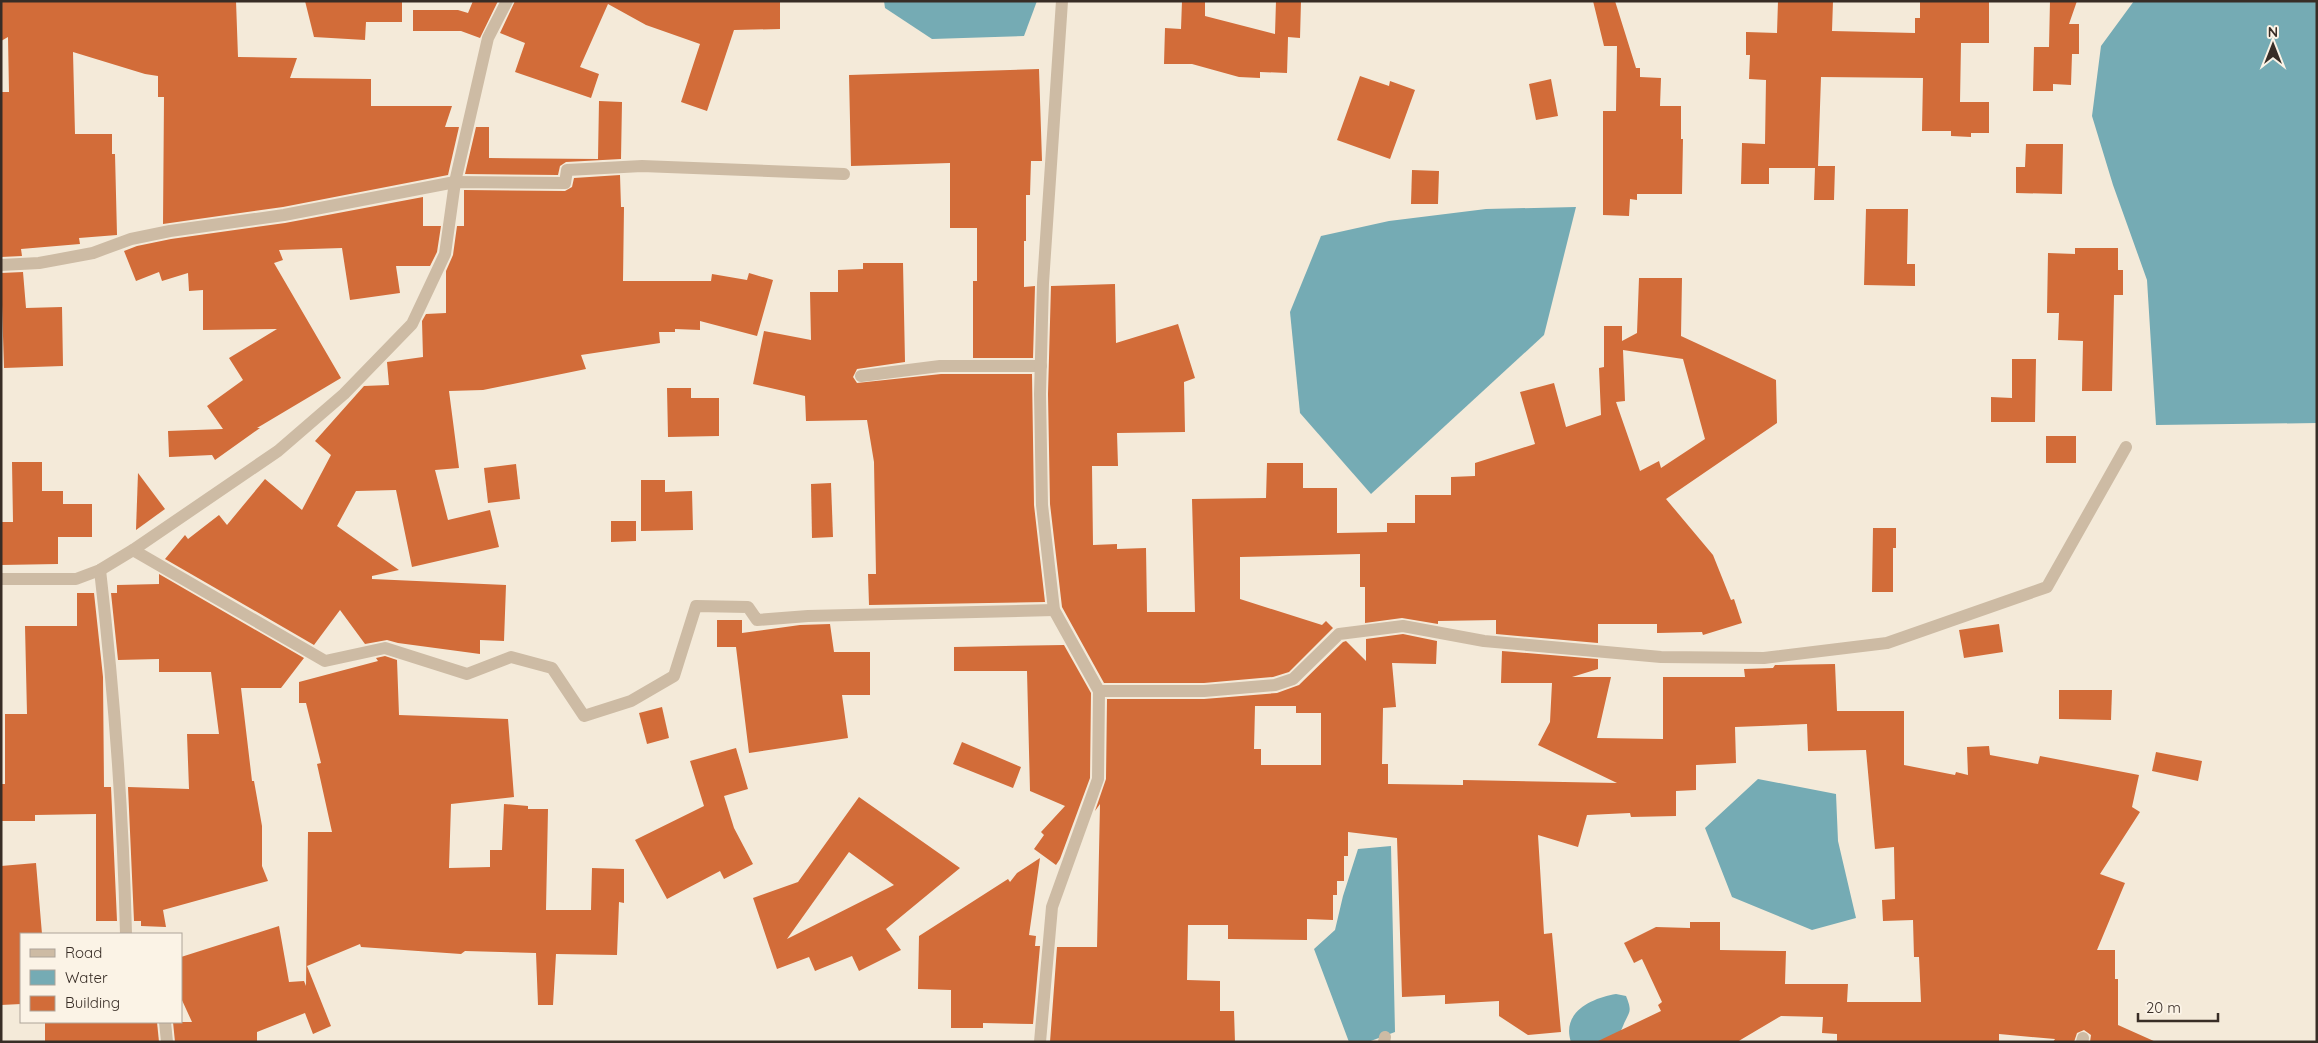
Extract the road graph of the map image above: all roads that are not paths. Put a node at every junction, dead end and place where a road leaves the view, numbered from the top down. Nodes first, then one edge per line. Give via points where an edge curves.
1 (507, 1) edge
2 (1062, 1) edge
3 (844, 174) dead end
4 (455, 182) junction
5 (1, 266) edge
6 (1041, 366) junction
7 (861, 376) dead end
8 (2126, 448) dead end
9 (133, 550) junction
10 (100, 570) junction
11 (1, 579) edge
12 (1054, 610) junction
13 (1099, 691) junction
14 (126, 933) edge
15 (165, 1023) edge
16 (166, 1042) edge
17 (1040, 1042) edge

1 - 4 street via 488,38
2 - 6 street via 1042,283
3 - 4 street via 642,166 567,170 565,183
4 - 5 street via 284,215 170,231 130,239 92,253
4 - 9 street via 445,254 412,324 344,394 278,450
6 - 7 street via 940,366
6 - 12 street via 1042,505
8 - 13 street via 2047,587 1887,643 1764,658 1660,657 1484,641 1403,626 1339,634 1293,679 1276,685 1204,691
9 - 10 street
9 - 12 street via 325,660 385,648 467,674 511,657 552,668 584,716 631,701 674,676 696,606 748,607 757,620
10 - 11 street via 76,579
10 - 14 street via 113,687 124,848
12 - 13 street
13 - 17 street via 1098,779 1052,908
15 - 16 street

